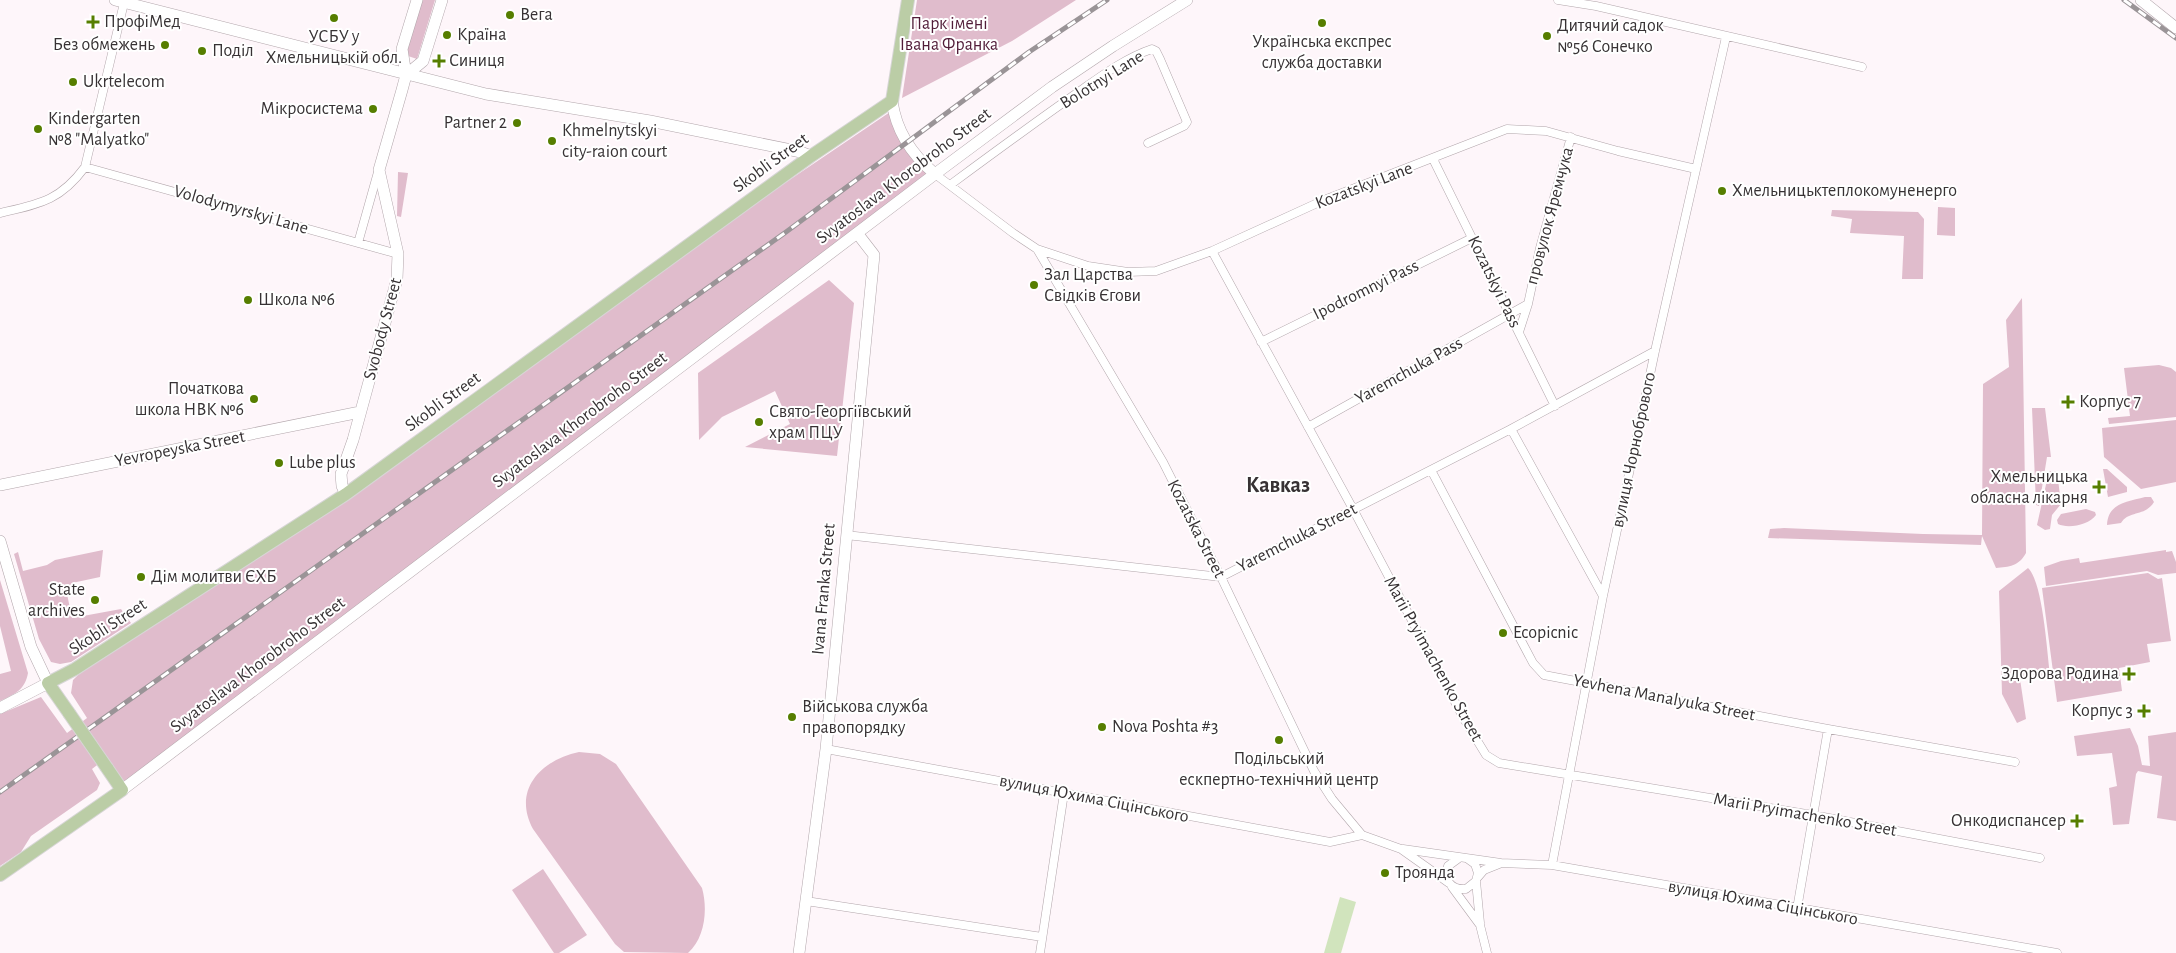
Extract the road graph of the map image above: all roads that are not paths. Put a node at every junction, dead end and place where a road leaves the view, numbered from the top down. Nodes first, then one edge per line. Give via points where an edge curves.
1 (417, 0) edge
2 (442, 0) edge
3 (908, 0) edge
4 (1187, 0) edge
5 (1558, 0) edge
6 (2141, 0) edge
7 (121, 1) edge
8 (2176, 28) edge
9 (1726, 37) junction
10 (1862, 68) dead end
11 (406, 75) junction
12 (892, 101) junction
13 (1571, 137) junction
14 (1148, 143) dead end
15 (811, 156) junction
16 (1433, 159) junction
17 (85, 167) junction
18 (1696, 169) junction
19 (379, 170) junction
20 (935, 174) junction
21 (950, 185) junction
22 (0, 213) edge
23 (856, 233) junction
24 (1472, 238) junction
25 (358, 243) junction
26 (1037, 248) junction
27 (1212, 251) junction
28 (398, 254) junction
29 (1528, 304) junction
30 (1510, 314) junction
31 (1519, 332) junction
32 (1261, 342) junction
33 (1655, 351) junction
34 (1555, 406) junction
35 (360, 412) junction
36 (1308, 427) junction
37 (1511, 429) junction
38 (1431, 470) junction
39 (0, 486) edge
40 (346, 494) junction
41 (1353, 510) junction
42 (846, 535) junction
43 (0, 541) edge
44 (1221, 577) junction
45 (1603, 596) junction
46 (48, 682) junction
47 (1586, 682) junction
48 (0, 708) edge
49 (1828, 729) junction
50 (826, 749) junction
51 (2015, 762) dead end
52 (1569, 775) junction
53 (122, 790) junction
54 (1064, 793) junction
55 (1813, 815) junction
56 (1362, 835) junction
57 (1401, 849) junction
58 (1459, 858) junction
59 (2040, 858) dead end
60 (1468, 859) junction
61 (1501, 863) junction
62 (1552, 865) junction
63 (0, 876) edge
64 (1477, 879) junction
65 (1451, 885) junction
66 (806, 902) junction
67 (1797, 909) junction
68 (1480, 925) junction
69 (1042, 937) junction
70 (799, 953) edge
71 (1040, 953) edge
72 (1487, 953) edge
73 (2057, 953) edge

1 - 11 main road, Svobody Street via 402,49
2 - 11 main road via 423,61
3 - 12 main road
4 - 20 main road, Svyatoslava Khorobroho Street via 1052,88
5 - 9 street
6 - 8 main road
7 - 11 main road
7 - 17 street
9 - 10 street
9 - 18 street, вулиця Чорнобрового
11 - 15 main road via 486,94 650,121
11 - 19 main road, Svobody Street
12 - 15 main road, Skobli Street
12 - 20 main road via 896,120 910,148
13 - 16 street, Kozatskyi Lane via 1546,131 1507,129
13 - 18 street, Kozatskyi Lane
13 - 29 street, провулок Яремчука
14 - 21 street, Bolotnyi Lane via 1187,122 1160,59 1152,49 1099,78
15 - 40 main road, Skobli Street
16 - 24 street, Kozatskyi Pass
16 - 27 street, Kozatskyi Lane via 1324,200
17 - 22 street via 73,184 50,200
17 - 25 street, Volodymyrskyi Lane
18 - 33 street, вулиця Чорнобрового
19 - 25 street
19 - 28 main road, Svobody Street
20 - 21 street, Kozatska Street
20 - 23 main road, Svyatoslava Khorobroho Street
21 - 26 street, Kozatska Street
23 - 42 main road, Ivana Franka Street via 874,255
23 - 53 main road, Svyatoslava Khorobroho Street
24 - 30 street, Kozatskyi Pass
24 - 32 street, Ipodromnyi Pass
25 - 28 street, Volodymyrskyi Lane
26 - 27 street, Kozatskyi Lane via 1088,266 1128,272 1156,271
26 - 44 street, Kozatska Street via 1163,462
27 - 32 street, Marii Pryimachenko Street
28 - 35 main road, Svobody Street via 396,287
29 - 30 street, провулок Яремчука
29 - 31 street
30 - 31 street, Kozatskyi Pass
30 - 36 street, Yaremchuka Pass
31 - 34 street, Kozatskyi Pass
32 - 36 street, Marii Pryimachenko Street
33 - 34 street, Yaremchuka Street
33 - 45 street, вулиця Чорнобрового
34 - 37 street, Yaremchuka Street
35 - 39 main road, Yevropeyska Street
35 - 40 main road, Svobody Street via 341,474
36 - 41 street, Marii Pryimachenko Street
37 - 38 street, Yaremchuka Street
37 - 45 street
38 - 41 street, Yaremchuka Street
38 - 47 street, Yevhena Manalyuka Street via 1533,663 1544,675
40 - 46 main road, Skobli Street via 75,669
41 - 44 street, Yaremchuka Street
41 - 52 street, Marii Pryimachenko Street via 1486,755 1499,764
42 - 44 street, Yaremchuka Street
42 - 50 main road, Ivana Franka Street
43 - 46 main road via 32,648
44 - 56 street, Kozatska Street via 1314,771
45 - 47 street, вулиця Чорнобрового
46 - 48 main road, Skobli Street
46 - 53 main road, bridge
47 - 49 street, Yevhena Manalyuka Street
47 - 52 street, вулиця Чорнобрового
49 - 51 street, Yevhena Manalyuka Street
49 - 55 street
50 - 54 street, вулиця Юхима Сіцінського
50 - 66 main road, Ivana Franka Street
52 - 55 street, Marii Pryimachenko Street
52 - 62 street, вулиця Чорнобрового
53 - 63 main road, Svyatoslava Khorobroho Street
54 - 56 street, вулиця Юхима Сіцінського via 1330,842
54 - 69 street
55 - 59 street, Marii Pryimachenko Street
55 - 67 street
56 - 57 street
57 - 58 street
57 - 65 street
58 - 60 street
58 - 65 street via 1448,866 1446,875
60 - 61 street, вулиця Юхима Сіцінського
60 - 64 street via 1477,868
61 - 62 street, вулиця Юхима Сіцінського
61 - 64 street via 1484,870
62 - 67 street, вулиця Юхима Сіцінського
64 - 65 street via 1466,889
64 - 68 street
65 - 68 street
66 - 69 street
66 - 70 main road, Ivana Franka Street
67 - 73 street, вулиця Юхима Сіцінського
68 - 72 street
69 - 71 street

